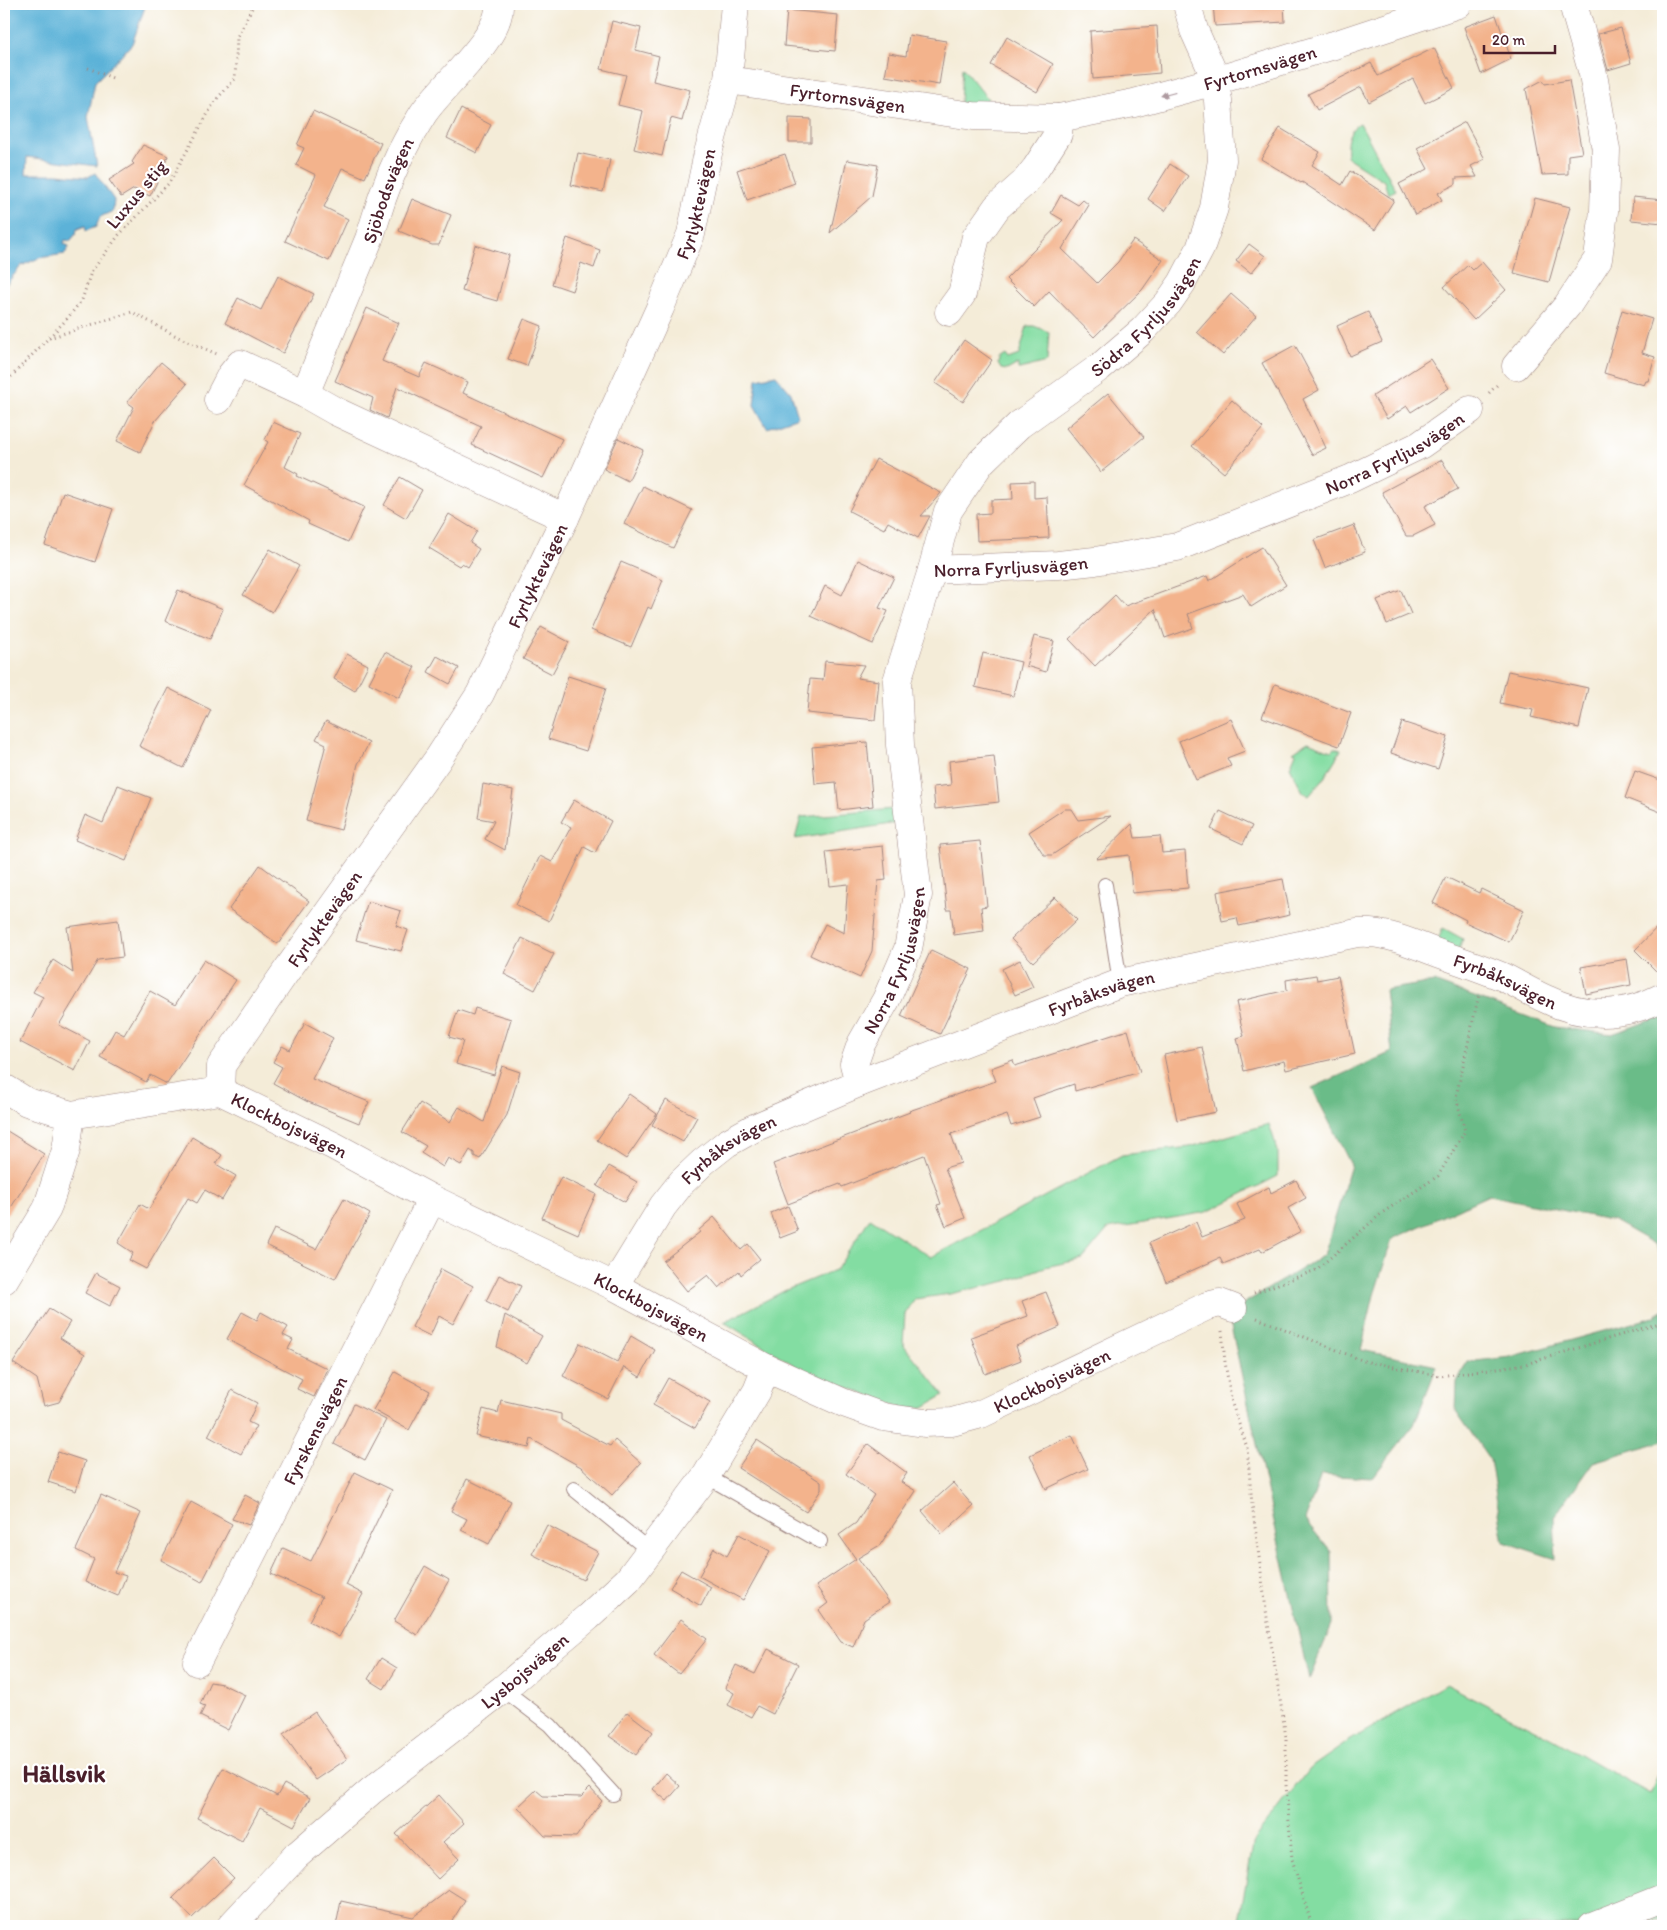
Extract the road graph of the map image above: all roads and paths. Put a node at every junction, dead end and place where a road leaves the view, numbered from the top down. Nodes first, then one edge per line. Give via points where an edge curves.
1 (157, 4) edge
2 (254, 4) edge
3 (499, 4) edge
4 (735, 4) edge
5 (1187, 4) edge
6 (1458, 4) edge
7 (1573, 4) edge
8 (166, 6) dead end
9 (88, 68) dead end
10 (115, 79) dead end
11 (728, 80) junction
12 (1215, 81) junction
13 (1059, 118) junction
14 (949, 312) dead end
15 (47, 338) junction
16 (240, 364) junction
17 (1516, 366) joint
18 (4, 384) edge
19 (305, 394) junction
20 (218, 400) dead end
21 (1470, 410) joint
22 (565, 518) junction
23 (932, 570) junction
24 (1105, 885) dead end
25 (1484, 970) junction
26 (1120, 983) junction
27 (1663, 998) edge
28 (858, 1083) junction
29 (4, 1088) edge
30 (220, 1091) junction
31 (71, 1114) junction
32 (432, 1199) junction
33 (4, 1280) edge
34 (614, 1286) junction
35 (1233, 1308) junction
36 (1663, 1322) edge
37 (766, 1368) junction
38 (706, 1476) junction
39 (574, 1489) dead end
40 (820, 1540) dead end
41 (650, 1551) junction
42 (197, 1662) dead end
43 (503, 1689) junction
44 (613, 1794) dead end
45 (1663, 1898) edge
46 (230, 1926) edge
47 (1312, 1926) edge
48 (1592, 1926) edge

1 - 8 path
2 - 15 path, Luxus stig via 237,37 235,79 215,101 168,183 119,235 92,272 82,300
3 - 19 street, Sjöbodsvägen via 494,25 473,58 424,113 399,156
4 - 11 street, Fyrlyktevägen
5 - 12 street, Södra Fyrljusvägen
6 - 12 street, Fyrtornsvägen
7 - 17 street via 1593,74 1606,150 1598,259 1567,306
9 - 10 path
11 - 13 street, Fyrtornsvägen via 973,116
11 - 22 street, Fyrlyktevägen via 691,234
12 -> 13 street, Fyrtornsvägen via 1134,103
12 - 23 street, Södra Fyrljusvägen via 1222,160 1214,208 1200,249 1182,283 1168,304 1143,330 1100,367 1019,424 981,462 948,511
13 - 14 street via 1058,134 1036,168 997,207 976,237 962,294
15 - 16 path via 132,312 178,337
15 - 18 path, Luxus stig
16 - 19 street
16 - 20 street
17 - 21 path
19 - 22 street
21 - 23 street, Norra Fyrljusvägen via 1420,444 1350,479 1177,547 1058,565
22 - 30 street, Fyrlyktevägen via 480,694 438,759 221,1066
23 - 28 street, Norra Fyrljusvägen via 897,681 900,745 918,895 908,949 854,1064
24 - 26 lane
25 - 26 street, Fyrbåksvägen via 1385,934 1357,932
25 - 27 street, Fyrbåksvägen via 1548,1001 1592,1014 1615,1014
25 - 35 path via 1456,1097 1465,1131 1438,1176 1382,1213 1316,1270 1249,1295
26 - 28 street, Fyrbåksvägen
28 - 34 street, Fyrbåksvägen via 754,1128 703,1162 663,1206
29 - 31 street, Klockbojsvägen via 27,1102
30 - 31 street, Klockbojsvägen
30 - 32 street, Klockbojsvägen via 334,1146
31 - 33 street via 66,1150 46,1209
32 - 34 street, Klockbojsvägen
32 - 42 street, Fyrskensvägen
34 - 37 street, Klockbojsvägen
35 - 36 path via 1364,1361 1440,1376 1526,1364
35 - 37 street, Klockbojsvägen via 1220,1303 1207,1306 981,1414 952,1422 924,1423 883,1417 844,1404
35 - 47 path via 1222,1332 1225,1362 1232,1404 1248,1447 1266,1617 1286,1737 1292,1859
37 - 38 street, Lysbojsvägen via 757,1391
38 - 40 lane
38 - 41 street, Lysbojsvägen
39 - 41 lane
41 - 43 street, Lysbojsvägen via 628,1580
43 - 44 lane via 550,1725
43 - 46 street, Lysbojsvägen via 371,1791 296,1856
45 - 48 street

